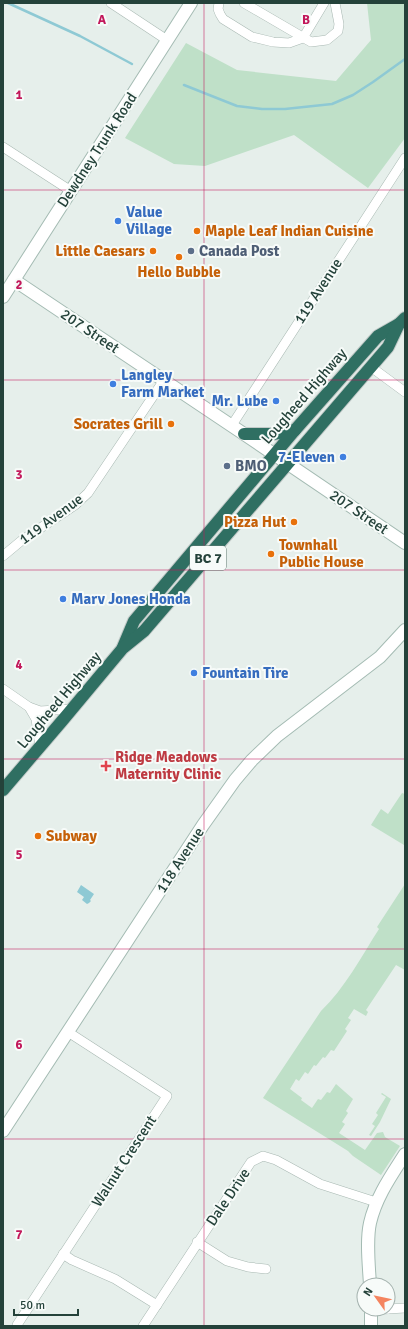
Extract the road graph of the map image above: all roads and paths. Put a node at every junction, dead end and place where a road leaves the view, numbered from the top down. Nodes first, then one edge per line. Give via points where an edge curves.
1 (111, 3) edge
2 (191, 3) edge
3 (219, 3) edge
4 (244, 3) edge
5 (324, 3) edge
6 (335, 3) edge
7 (303, 38) junction
8 (167, 40) junction
9 (3, 147) edge
10 (405, 158) edge
11 (71, 191) junction
12 (14, 280) junction
13 (3, 297) edge
14 (402, 321) edge
15 (370, 367) junction
16 (164, 380) junction
17 (405, 392) edge
18 (232, 425) junction
19 (295, 430) junction
20 (244, 434) junction
21 (274, 454) junction
22 (288, 464) junction
23 (405, 543) edge
24 (3, 556) edge
25 (405, 630) edge
26 (123, 648) junction
27 (3, 689) edge
28 (29, 707) junction
29 (72, 709) junction
30 (40, 747) junction
31 (3, 790) edge
32 (68, 1032) junction
33 (3, 1131) edge
34 (405, 1154) edge
35 (376, 1202) junction
36 (197, 1242) junction
37 (63, 1254) junction
38 (266, 1269) dead end
39 (370, 1277) edge
40 (157, 1305) junction
41 (17, 1325) edge
42 (143, 1326) edge

1 - 8 street
2 - 8 street, Dewdney Trunk Road
3 - 7 street via 218,9 223,19 252,37 274,42 289,42
4 - 7 street
5 - 7 street
6 - 7 street via 338,31 327,40 311,42
8 - 11 street, Dewdney Trunk Road
9 - 11 street
10 - 18 street, 119 Avenue
11 - 12 street, Dewdney Trunk Road
12 - 13 street, Dewdney Trunk Road
12 - 16 street, 207 Street
14 - 15 highway, Lougheed Highway / BC 7 via 388,347
14 - 19 highway, Lougheed Highway / BC 7 via 378,336
15 - 17 street
15 - 22 highway, Lougheed Highway / BC 7
16 - 18 street, 207 Street
16 - 24 street, 119 Avenue via 88,493
18 - 20 street, 207 Street
19 - 20 highway via 273,434
19 - 21 highway, Lougheed Highway / BC 7
20 - 21 street, 207 Street
21 - 22 street, 207 Street
21 - 26 highway, Lougheed Highway / BC 7 via 134,620
22 - 23 street, 207 Street
22 - 26 highway, Lougheed Highway / BC 7 via 144,631
25 - 32 street, 118 Avenue via 380,657 277,736 247,764 203,825
26 - 29 highway, Lougheed Highway / BC 7
27 - 28 street
28 - 29 street via 44,711
28 - 30 street via 36,719
29 - 30 highway, Lougheed Highway / BC 7
30 - 31 highway, Lougheed Highway / BC 7
32 - 33 street, 118 Avenue
32 - 37 street, Walnut Crescent via 167,1096
34 - 35 street
35 - 36 street, Dale Drive via 320,1184 276,1160 263,1156 251,1162
35 - 39 street via 369,1224
36 - 38 street via 227,1261
36 - 40 street, Dale Drive
37 - 40 street via 115,1279
37 - 41 street, Walnut Crescent
40 - 42 street, Dale Drive

